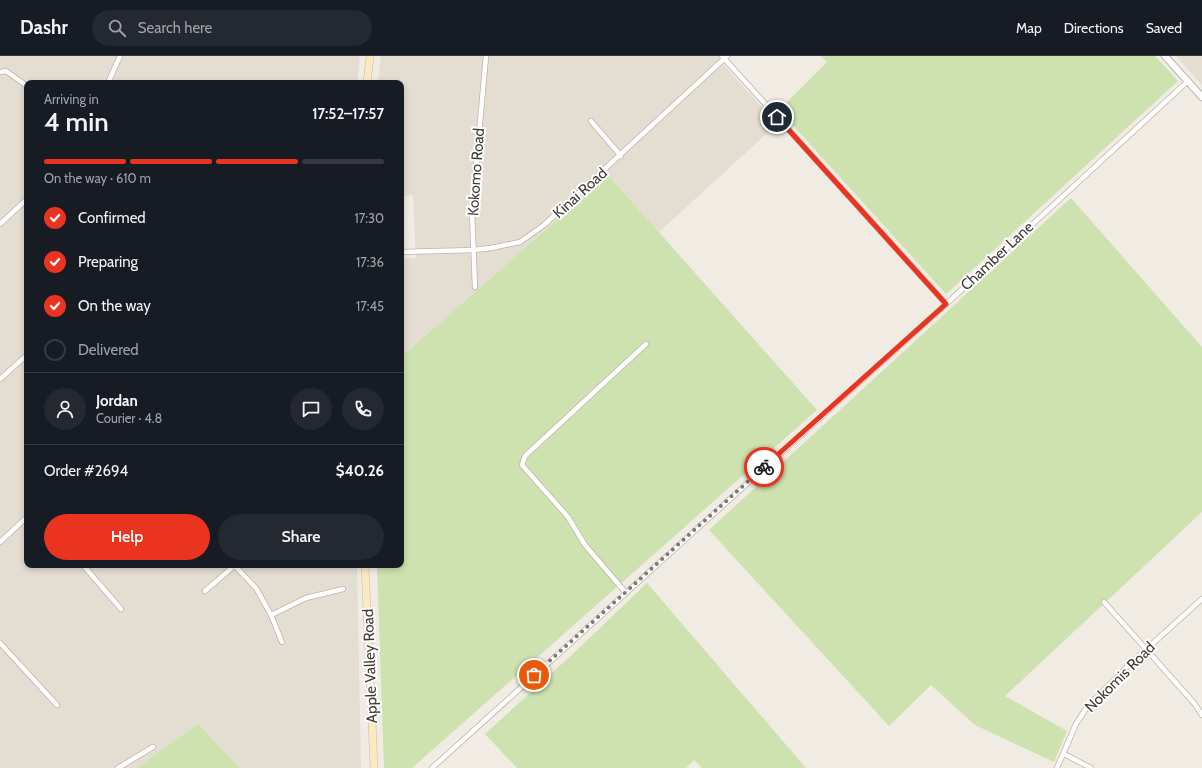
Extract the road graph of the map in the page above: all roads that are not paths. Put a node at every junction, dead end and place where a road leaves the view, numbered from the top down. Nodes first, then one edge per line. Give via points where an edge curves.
1 (120, 56) edge
2 (370, 56) edge
3 (486, 56) edge
4 (1165, 56) edge
5 (724, 57) edge
6 (0, 72) edge
7 (109, 80) edge
8 (367, 80) edge
9 (1188, 81) junction
10 (24, 84) edge
11 (1202, 97) edge
12 (591, 121) dead end
13 (621, 156) junction
14 (24, 202) edge
15 (0, 224) edge
16 (474, 250) junction
17 (404, 252) edge
18 (475, 288) dead end
19 (946, 304) junction
20 (646, 344) dead end
21 (24, 358) edge
22 (0, 379) edge
23 (24, 520) edge
24 (0, 542) edge
25 (86, 568) edge
26 (231, 568) edge
27 (237, 568) edge
28 (365, 568) edge
29 (343, 589) dead end
30 (206, 591) dead end
31 (626, 593) junction
32 (1202, 599) edge
33 (1104, 602) dead end
34 (122, 608) dead end
35 (271, 615) junction
36 (282, 642) dead end
37 (0, 643) edge
38 (1146, 649) junction
39 (57, 706) dead end
40 (1202, 715) edge
41 (153, 747) dead end
42 (1064, 754) junction
43 (118, 768) edge
44 (374, 768) edge
45 (432, 768) edge
46 (1057, 768) edge
47 (1091, 768) edge

1 - 7 street
2 - 8 main road
3 - 16 street, Kokomo Road via 472,212
4 - 9 street
5 - 13 street, Kinai Road
5 - 19 street
6 - 10 street via 6,71
9 - 11 street
9 - 19 street, Chamber Lane
12 - 13 street
13 - 16 street, Kinai Road via 544,225 520,242
14 - 15 street
16 - 17 street, Kinai Road
16 - 18 street, Kokomo Road
19 - 31 street, Chamber Lane
20 - 31 street via 525,456 522,465 568,517 585,545
21 - 22 street
23 - 24 street
25 - 34 street
26 - 30 street
27 - 35 street via 256,588
28 - 44 main road, Apple Valley Road
29 - 35 street via 306,598
31 - 45 street, Chamber Lane
32 - 38 street, Nokomis Road
33 - 38 street
35 - 36 street
37 - 39 street
38 - 40 street
38 - 42 street, Nokomis Road via 1087,707 1076,724
41 - 43 street
42 - 46 street, Nokomis Road
42 - 47 street

